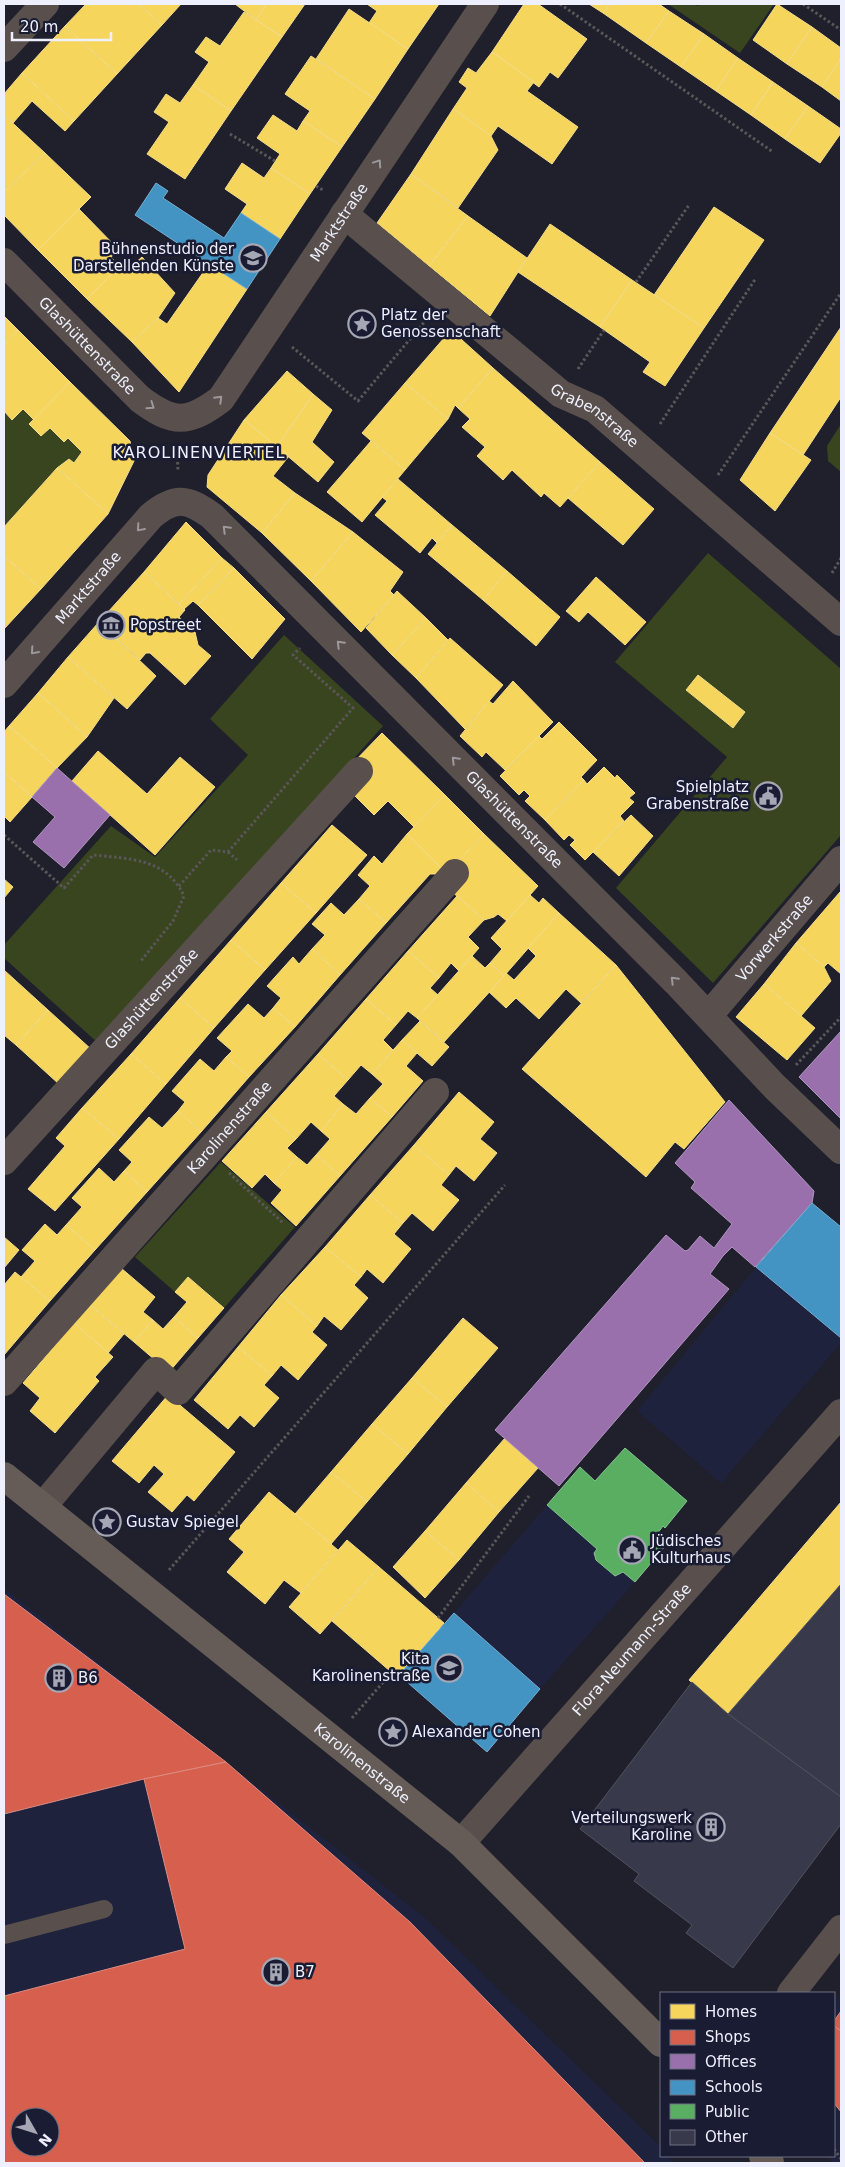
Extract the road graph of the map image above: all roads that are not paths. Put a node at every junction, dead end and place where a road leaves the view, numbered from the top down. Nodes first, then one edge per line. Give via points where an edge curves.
1 (45, 4) edge
2 (479, 7) edge
3 (4, 48) edge
4 (344, 214) junction
5 (4, 262) edge
6 (176, 419) joint
7 (179, 500) joint
8 (841, 622) edge
9 (4, 684) edge
10 (359, 771) dead end
11 (841, 860) edge
12 (455, 873) dead end
13 (709, 1015) junction
14 (435, 1092) dead end
15 (841, 1150) edge
16 (4, 1161) edge
17 (4, 1382) edge
18 (841, 1413) edge
19 (4, 1476) edge
20 (43, 1506) junction
21 (461, 1843) junction
22 (104, 1909) dead end
23 (841, 1929) edge
24 (4, 1936) edge
25 (792, 1992) edge
26 (660, 2042) edge

1 - 3 street
4 -> 2 street, Marktstraße
6 -> 4 street, Marktstraße via 203,413 221,399
4 - 8 street, Grabenstraße via 561,394 596,409
5 -> 6 street, Glashüttenstraße via 140,399
7 -> 9 street, Marktstraße via 164,505 151,516
13 -> 7 street, Glashüttenstraße via 212,516 197,505
10 - 16 street, Glashüttenstraße
11 - 13 street, Vorwerkstraße
12 - 17 street, Karolinenstraße
13 - 15 street, Glashüttenstraße via 775,1088
14 - 20 street via 178,1391 156,1371
18 - 21 street, Flora-Neumann-Straße
19 - 20 main road, Karolinenstraße
20 - 21 main road, Karolinenstraße
21 - 26 main road, Karolinenstraße
22 - 24 lane
23 - 25 street

